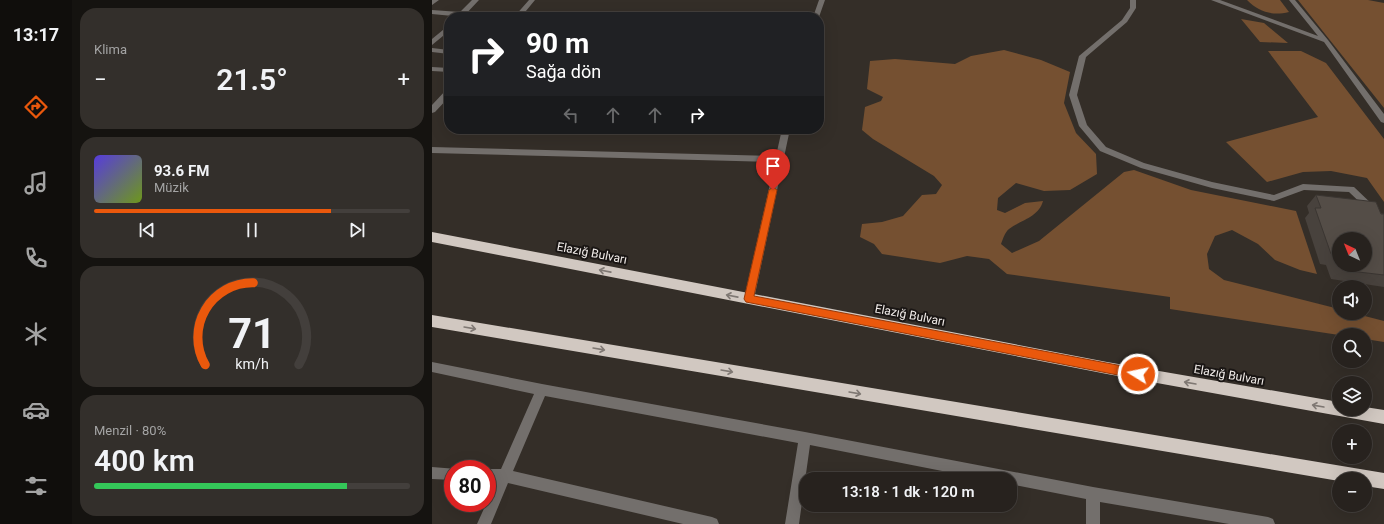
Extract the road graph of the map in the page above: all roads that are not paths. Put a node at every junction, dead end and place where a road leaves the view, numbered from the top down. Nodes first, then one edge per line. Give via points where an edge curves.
1 (436, 0) edge
2 (476, 0) edge
3 (532, 0) edge
4 (822, 0) edge
5 (1133, 0) edge
6 (1214, 0) edge
7 (1292, 0) edge
8 (432, 3) edge
9 (432, 12) edge
10 (464, 12) edge
11 (521, 12) edge
12 (818, 12) edge
13 (444, 14) edge
14 (444, 32) edge
15 (1326, 41) junction
16 (432, 43) edge
17 (432, 50) edge
18 (444, 51) edge
19 (432, 68) edge
20 (444, 69) edge
21 (444, 97) edge
22 (432, 110) edge
23 (1384, 120) edge
24 (785, 134) edge
25 (432, 150) edge
26 (780, 159) junction
27 (1384, 228) edge
28 (432, 237) edge
29 (749, 299) junction
30 (432, 321) edge
31 (432, 367) edge
32 (542, 390) junction
33 (1384, 418) edge
34 (805, 438) junction
35 (432, 473) edge
36 (444, 474) edge
37 (496, 476) edge
38 (504, 476) junction
39 (1384, 481) edge
40 (1093, 494) junction
41 (484, 524) edge
42 (712, 524) edge
43 (792, 524) edge
44 (1093, 524) edge
45 (1268, 524) edge

1 - 8 street
2 - 10 street
3 - 11 street
4 - 12 street
5 - 27 street via 1133,8 1125,21 1084,56 1073,95 1083,126 1103,149 1141,165 1274,198 1303,187 1351,189 1372,209
6 - 15 street
7 - 15 street
9 - 13 street
14 - 16 street
15 - 23 street
17 - 18 street
19 - 20 street
21 - 22 street
24 - 26 street
25 - 26 street
26 - 29 street
29 -> 28 highway, Elazığ Bulvarı
33 -> 29 highway, Elazığ Bulvarı
30 -> 39 highway
31 - 32 street
32 - 34 street
32 - 38 street
34 - 40 street
34 - 43 street
35 - 36 street
37 - 38 street
38 - 41 street
38 - 42 street
40 - 44 street
40 - 45 street

